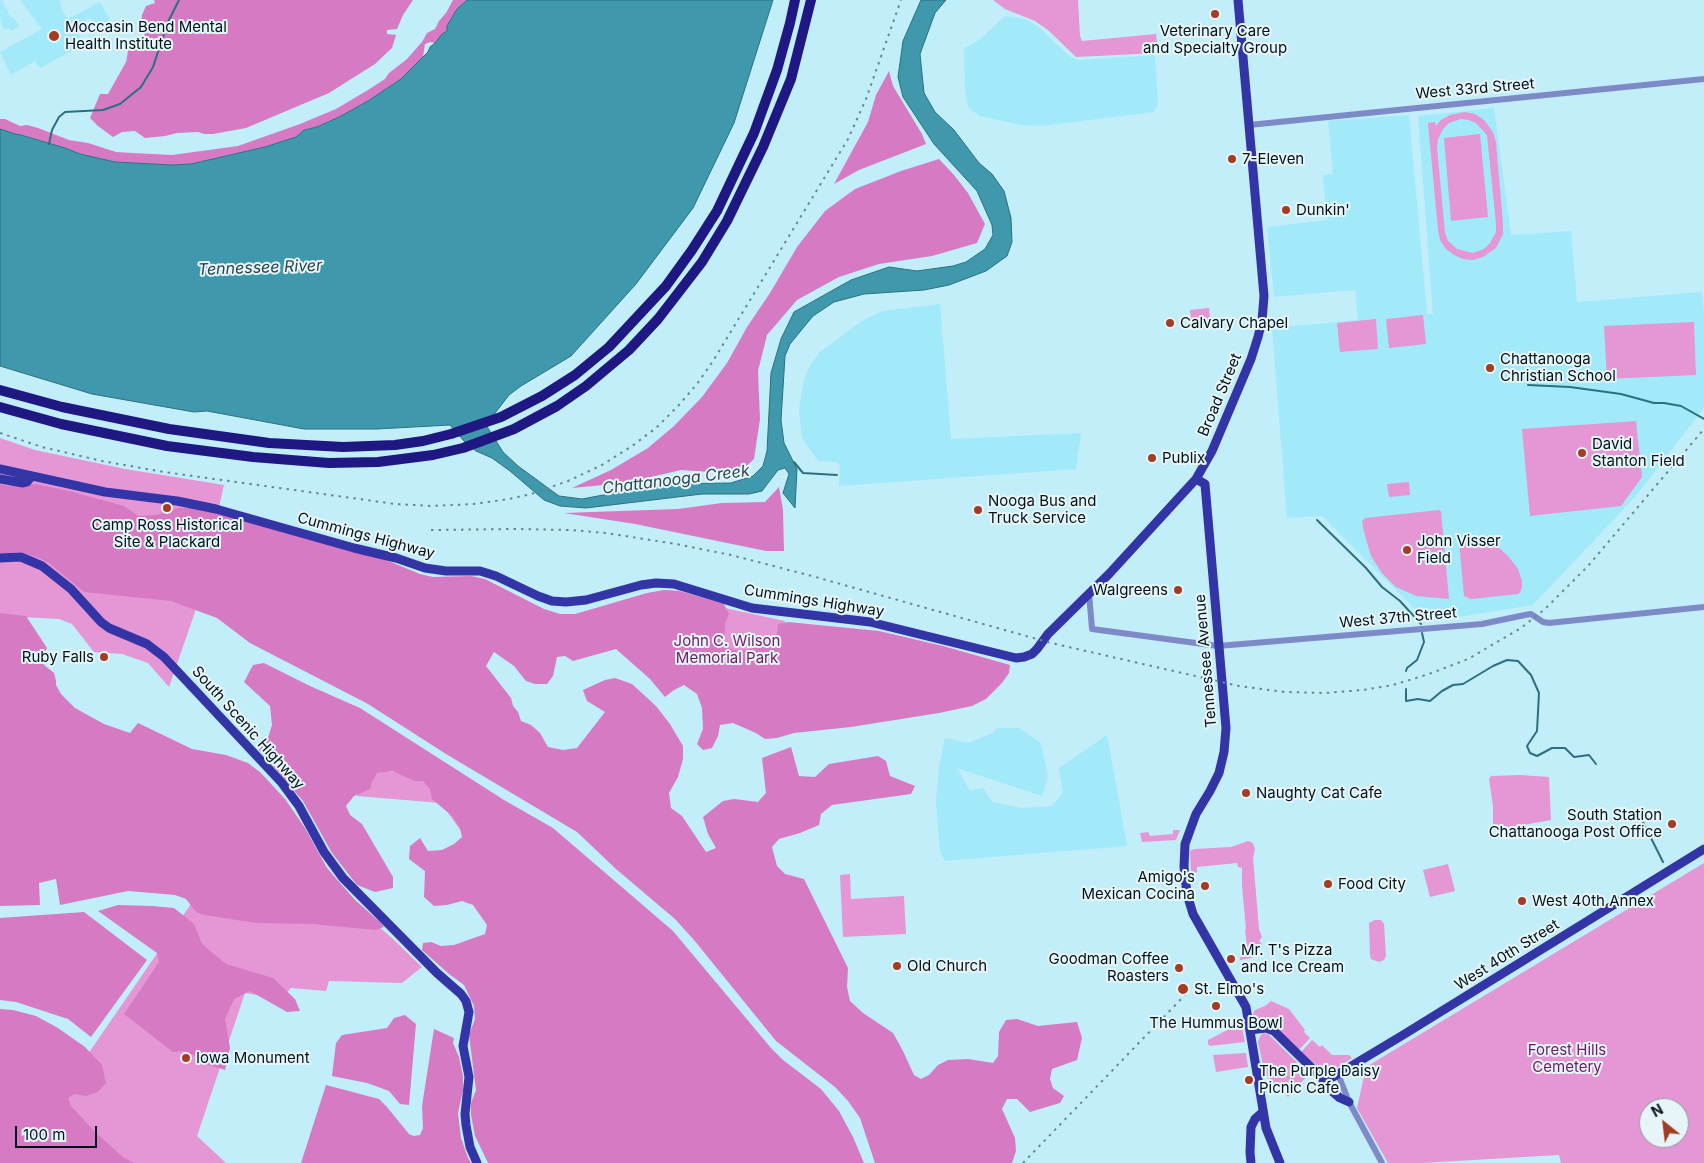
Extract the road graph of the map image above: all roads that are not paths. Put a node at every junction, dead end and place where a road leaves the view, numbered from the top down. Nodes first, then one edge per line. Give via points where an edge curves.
1 (794, 0) edge
2 (811, 0) edge
3 (1238, 0) edge
4 (1704, 78) edge
5 (1249, 125) junction
6 (0, 390) edge
7 (0, 407) edge
8 (0, 469) edge
9 (31, 477) junction
10 (0, 479) edge
11 (1196, 479) junction
12 (0, 558) edge
13 (1089, 593) junction
14 (1704, 607) edge
15 (1059, 623) joint
16 (1218, 646) junction
17 (1704, 849) edge
18 (1250, 1030) junction
19 (1338, 1074) junction
20 (1322, 1078) junction
21 (1349, 1102) junction
22 (1263, 1112) junction
23 (477, 1163) edge
24 (1251, 1163) edge
25 (1280, 1163) edge
26 (1382, 1163) edge

1 - 6 highway via 777,70 754,133 717,210 692,250 666,286 609,347 575,375 502,417 451,434 413,442 343,447 206,435 119,420
2 - 7 highway via 791,79 763,147 727,221 702,262 658,319 629,350 557,406 514,429 463,448 433,455 378,462 329,463 167,446
3 - 5 main road, Broad Street
4 - 5 street, West 33rd Street
5 - 11 main road, Broad Street via 1264,296 1262,321 1251,359 1212,451
8 - 9 main road, Cummings Highway
9 - 10 main road via 23,483
9 - 15 main road, Cummings Highway via 231,513 425,568 480,570 552,601 586,600 641,586 674,584 752,608 870,622 1016,658 1032,654
11 - 13 main road, Broad Street
11 - 16 main road, Tennessee Avenue via 1205,484
12 - 23 main road, South Scenic Highway via 21,557 42,566 71,589 109,628 147,644 164,657 282,783 343,878 462,994 468,1012 463,1046 469,1077 465,1114 470,1147
13 - 15 main road, Broad Street
13 - 16 street, West 37th Street via 1092,629
14 - 16 street, West 37th Street via 1549,623 1531,614 1482,624
16 - 18 main road, Tennessee Avenue via 1226,728 1224,752 1217,777 1190,827 1184,867 1193,914 1243,1000
17 - 19 main road, West 40th Street
18 - 20 main road via 1266,1028 1274,1031
18 - 22 main road, Tennessee Avenue
19 - 20 main road, West 40th Street
19 - 21 street
20 - 21 main road via 1325,1085
21 - 26 street
22 - 24 main road via 1250,1127
22 - 25 main road, Tennessee Avenue

